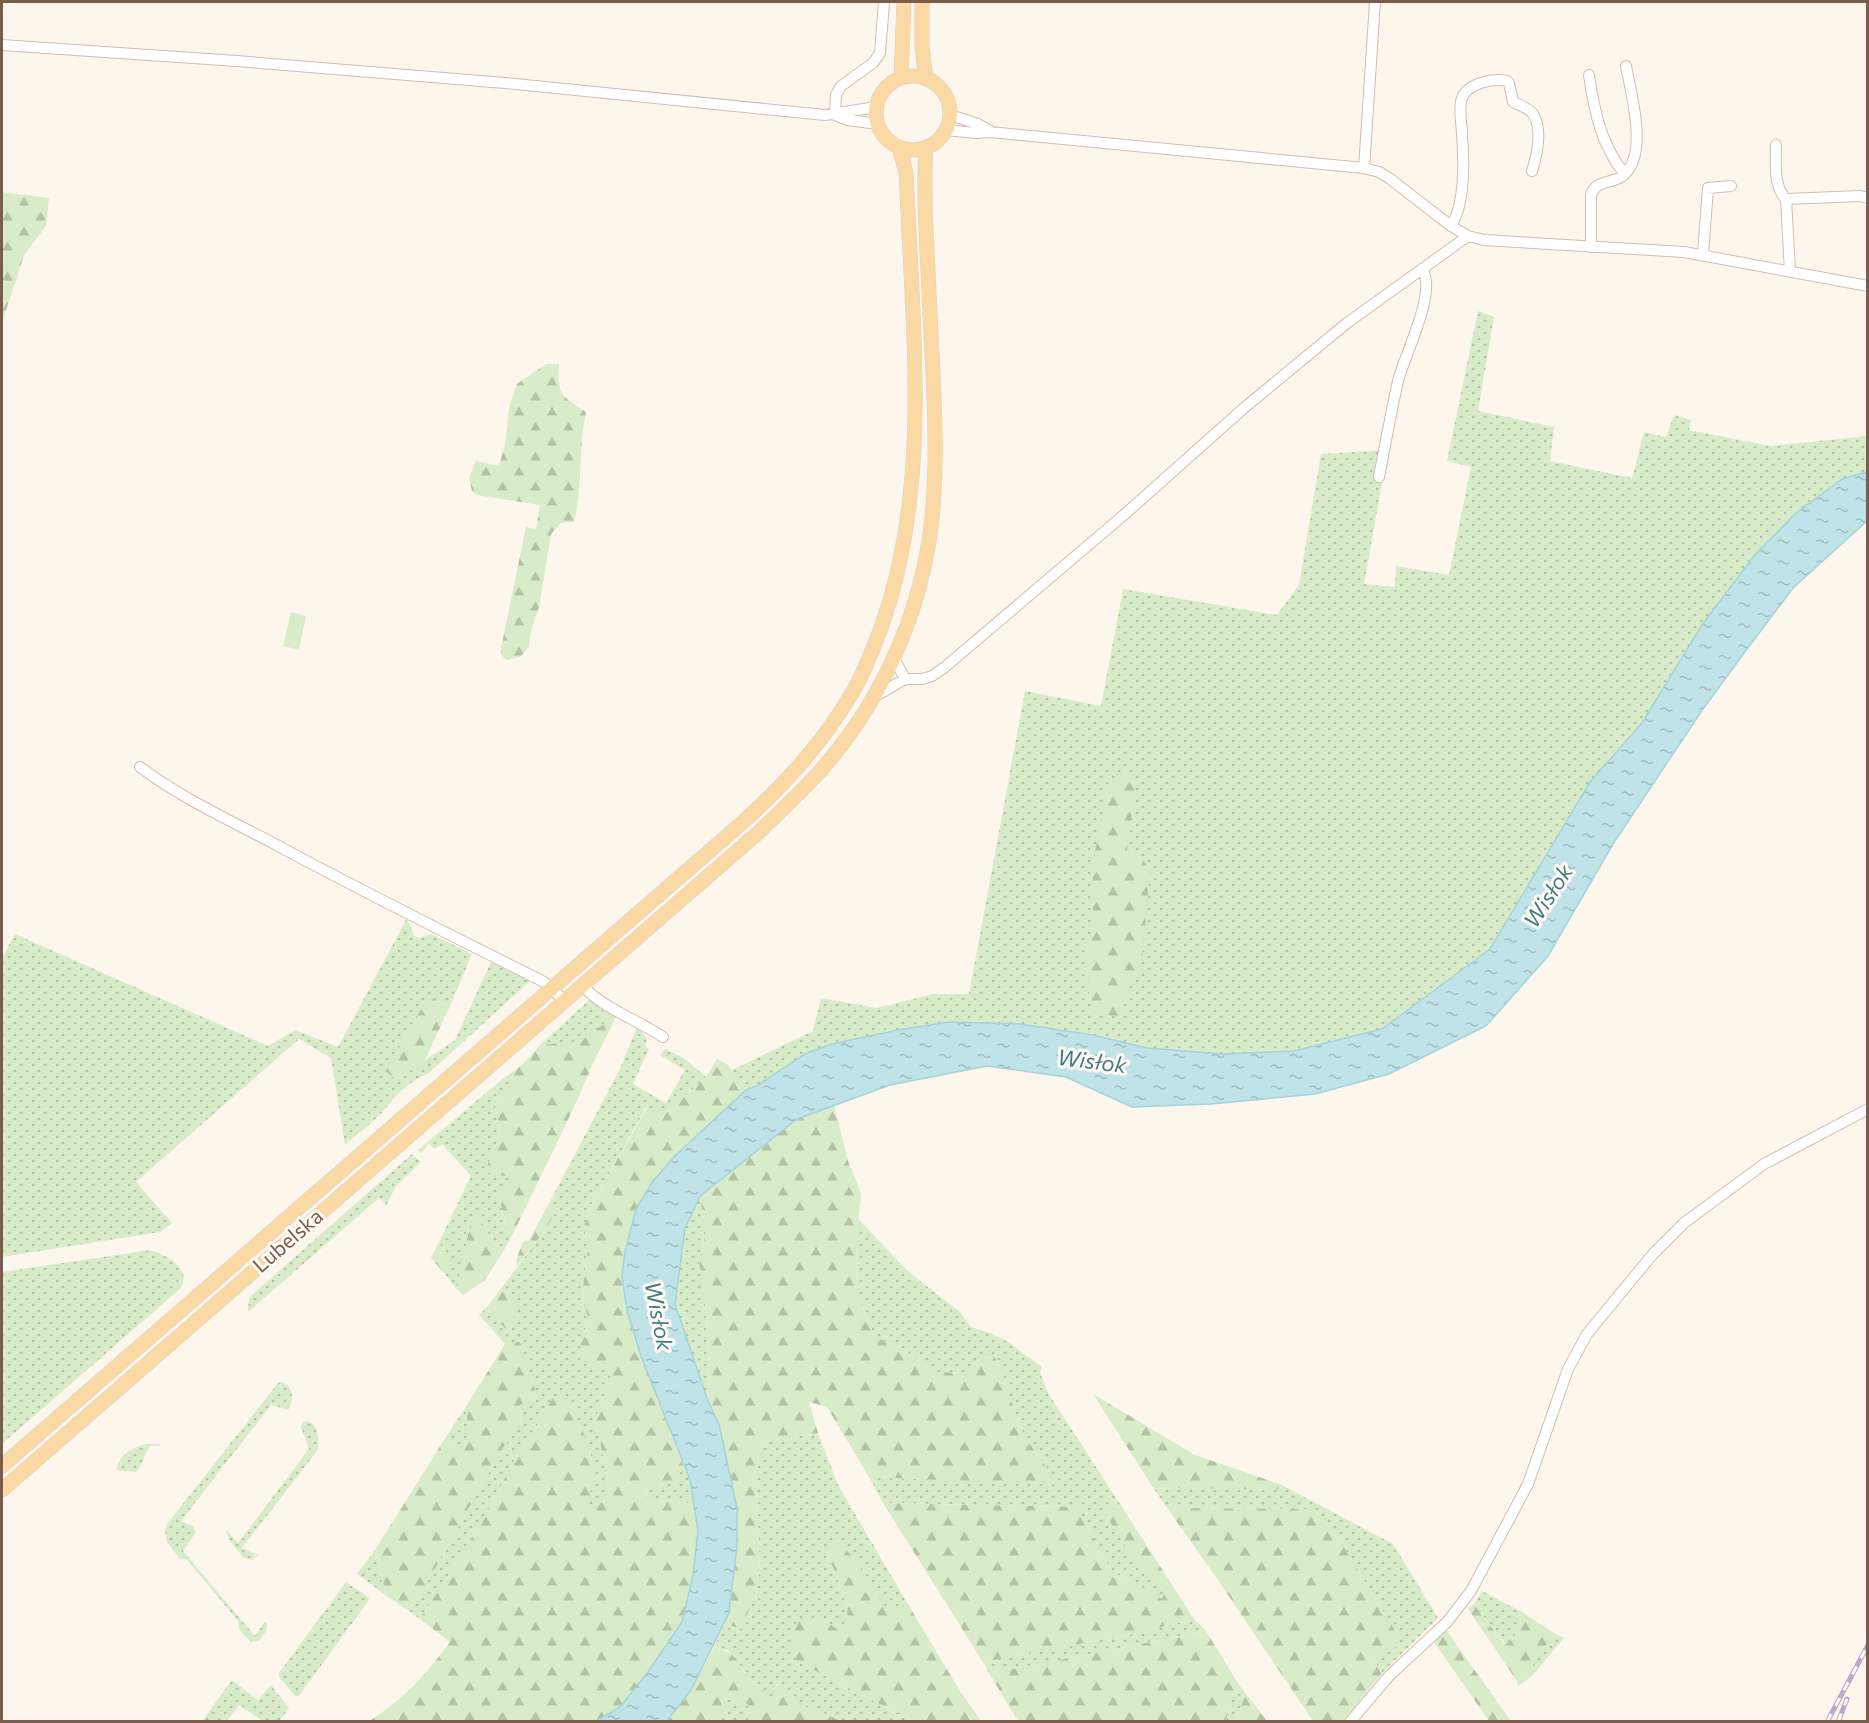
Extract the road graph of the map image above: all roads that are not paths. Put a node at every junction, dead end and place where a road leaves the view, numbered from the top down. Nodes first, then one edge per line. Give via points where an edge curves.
1 (884, 2) edge
2 (904, 2) edge
3 (922, 2) edge
4 (1375, 2) edge
5 (2, 45) edge
6 (1626, 66) dead end
7 (1589, 75) dead end
8 (901, 78) junction
9 (926, 79) junction
10 (876, 107) junction
11 (835, 115) junction
12 (950, 115) junction
13 (878, 124) junction
14 (946, 130) junction
15 (990, 132) junction
16 (1776, 145) dead end
17 (899, 147) junction
18 (926, 147) junction
19 (1364, 168) junction
20 (1532, 171) dead end
21 (1624, 174) junction
22 (1731, 186) dead end
23 (1868, 198) edge
24 (1786, 199) junction
25 (1451, 226) junction
26 (1468, 236) junction
27 (1591, 247) junction
28 (1703, 254) junction
29 (1422, 269) junction
30 (1790, 271) junction
31 (1868, 286) edge
32 (1379, 477) dead end
33 (906, 525) junction
34 (930, 528) junction
35 (894, 658) junction
36 (905, 679) junction
37 (874, 697) junction
38 (140, 767) dead end
39 (552, 987) junction
40 (574, 992) junction
41 (663, 1037) dead end
42 (1868, 1109) edge
43 (2, 1466) edge
44 (2, 1490) edge
45 (1350, 1722) edge

1 - 11 street via 880,53 873,63 841,86 836,95
2 - 8 main road
3 - 9 main road
4 - 19 street
5 - 11 street via 493,82
6 - 21 street via 1636,141 1635,156
7 - 21 street via 1600,130
8 - 9 main road
8 - 10 main road via 885,89
9 - 12 main road via 944,93
10 - 11 street
10 - 13 main road
11 - 13 street
12 - 14 main road
12 - 15 street
13 - 17 main road via 882,134
14 - 15 street
14 - 18 main road
15 - 19 street
16 - 24 street via 1778,180
17 - 18 main road
17 - 33 main road, Lubelska via 906,172 915,388
18 - 34 main road, Lubelska via 934,408
19 - 25 street via 1389,178
20 - 25 street via 1538,140 1534,115 1513,102 1507,81 1470,87 1462,99 1463,166 1456,217
21 - 27 street via 1593,189
22 - 28 street via 1708,188
23 - 24 street
24 - 30 street
25 - 26 street
26 - 27 street via 1507,243
26 - 29 street
27 - 28 street
28 - 30 street
29 - 32 street via 1427,282 1422,311 1399,378
29 - 36 street via 1347,323 945,667 932,676
30 - 31 street
33 - 34 main road via 916,515 922,516
33 - 39 main road, Lubelska via 891,600 873,650 850,697 816,745 753,812
34 - 35 main road, Lubelska via 918,591
35 - 36 street
35 - 37 main road, Lubelska
36 - 37 street
37 - 40 main road, Lubelska via 843,744 797,796
38 - 39 street via 165,785 295,855
39 - 40 street via 556,994
39 - 43 main road, Lubelska
40 - 41 street via 598,1000
40 - 44 main road, Lubelska
42 - 45 street via 1764,1164 1684,1223 1653,1254 1587,1334 1568,1369 1527,1484 1471,1591

